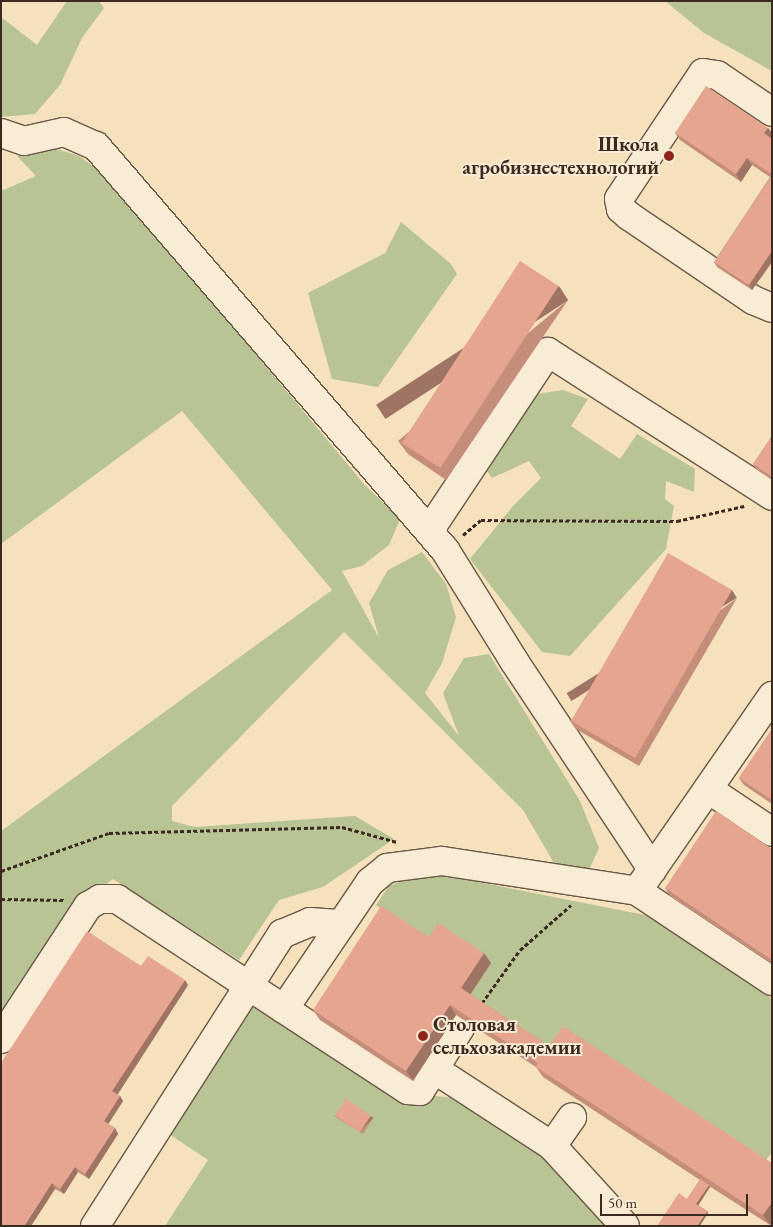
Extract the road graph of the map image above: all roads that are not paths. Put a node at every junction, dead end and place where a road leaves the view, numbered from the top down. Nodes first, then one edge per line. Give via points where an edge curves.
1 (772, 112) edge
2 (1, 133) edge
3 (772, 308) edge
4 (762, 500) edge
5 (437, 541) junction
6 (772, 696) edge
7 (740, 741) junction
8 (764, 757) edge
9 (708, 789) junction
10 (772, 832) edge
11 (652, 869) junction
12 (637, 891) junction
13 (339, 924) junction
14 (772, 981) edge
15 (249, 986) junction
16 (284, 1008) junction
17 (460, 1028) edge
18 (1, 1039) edge
19 (434, 1069) junction
20 (572, 1117) dead end
21 (552, 1146) junction
22 (95, 1226) edge
23 (625, 1226) edge

1 - 3 lane via 717,75 703,72 619,199 621,209 629,216 753,300
2 - 5 lane via 24,141 64,132 96,146
4 - 5 lane via 548,352
5 - 11 lane
6 - 7 lane
7 - 8 lane
7 - 9 lane
9 - 10 lane
9 - 11 lane
11 - 12 lane
12 - 13 lane via 442,861 387,868 370,882
12 - 14 lane
13 - 15 lane via 310,922 282,934
13 - 16 lane
15 - 16 lane
15 - 18 lane via 117,899 100,899 88,906
15 - 22 lane
16 - 19 lane via 408,1090 420,1091
17 - 19 lane
19 - 21 lane
20 - 21 lane
21 - 23 lane

